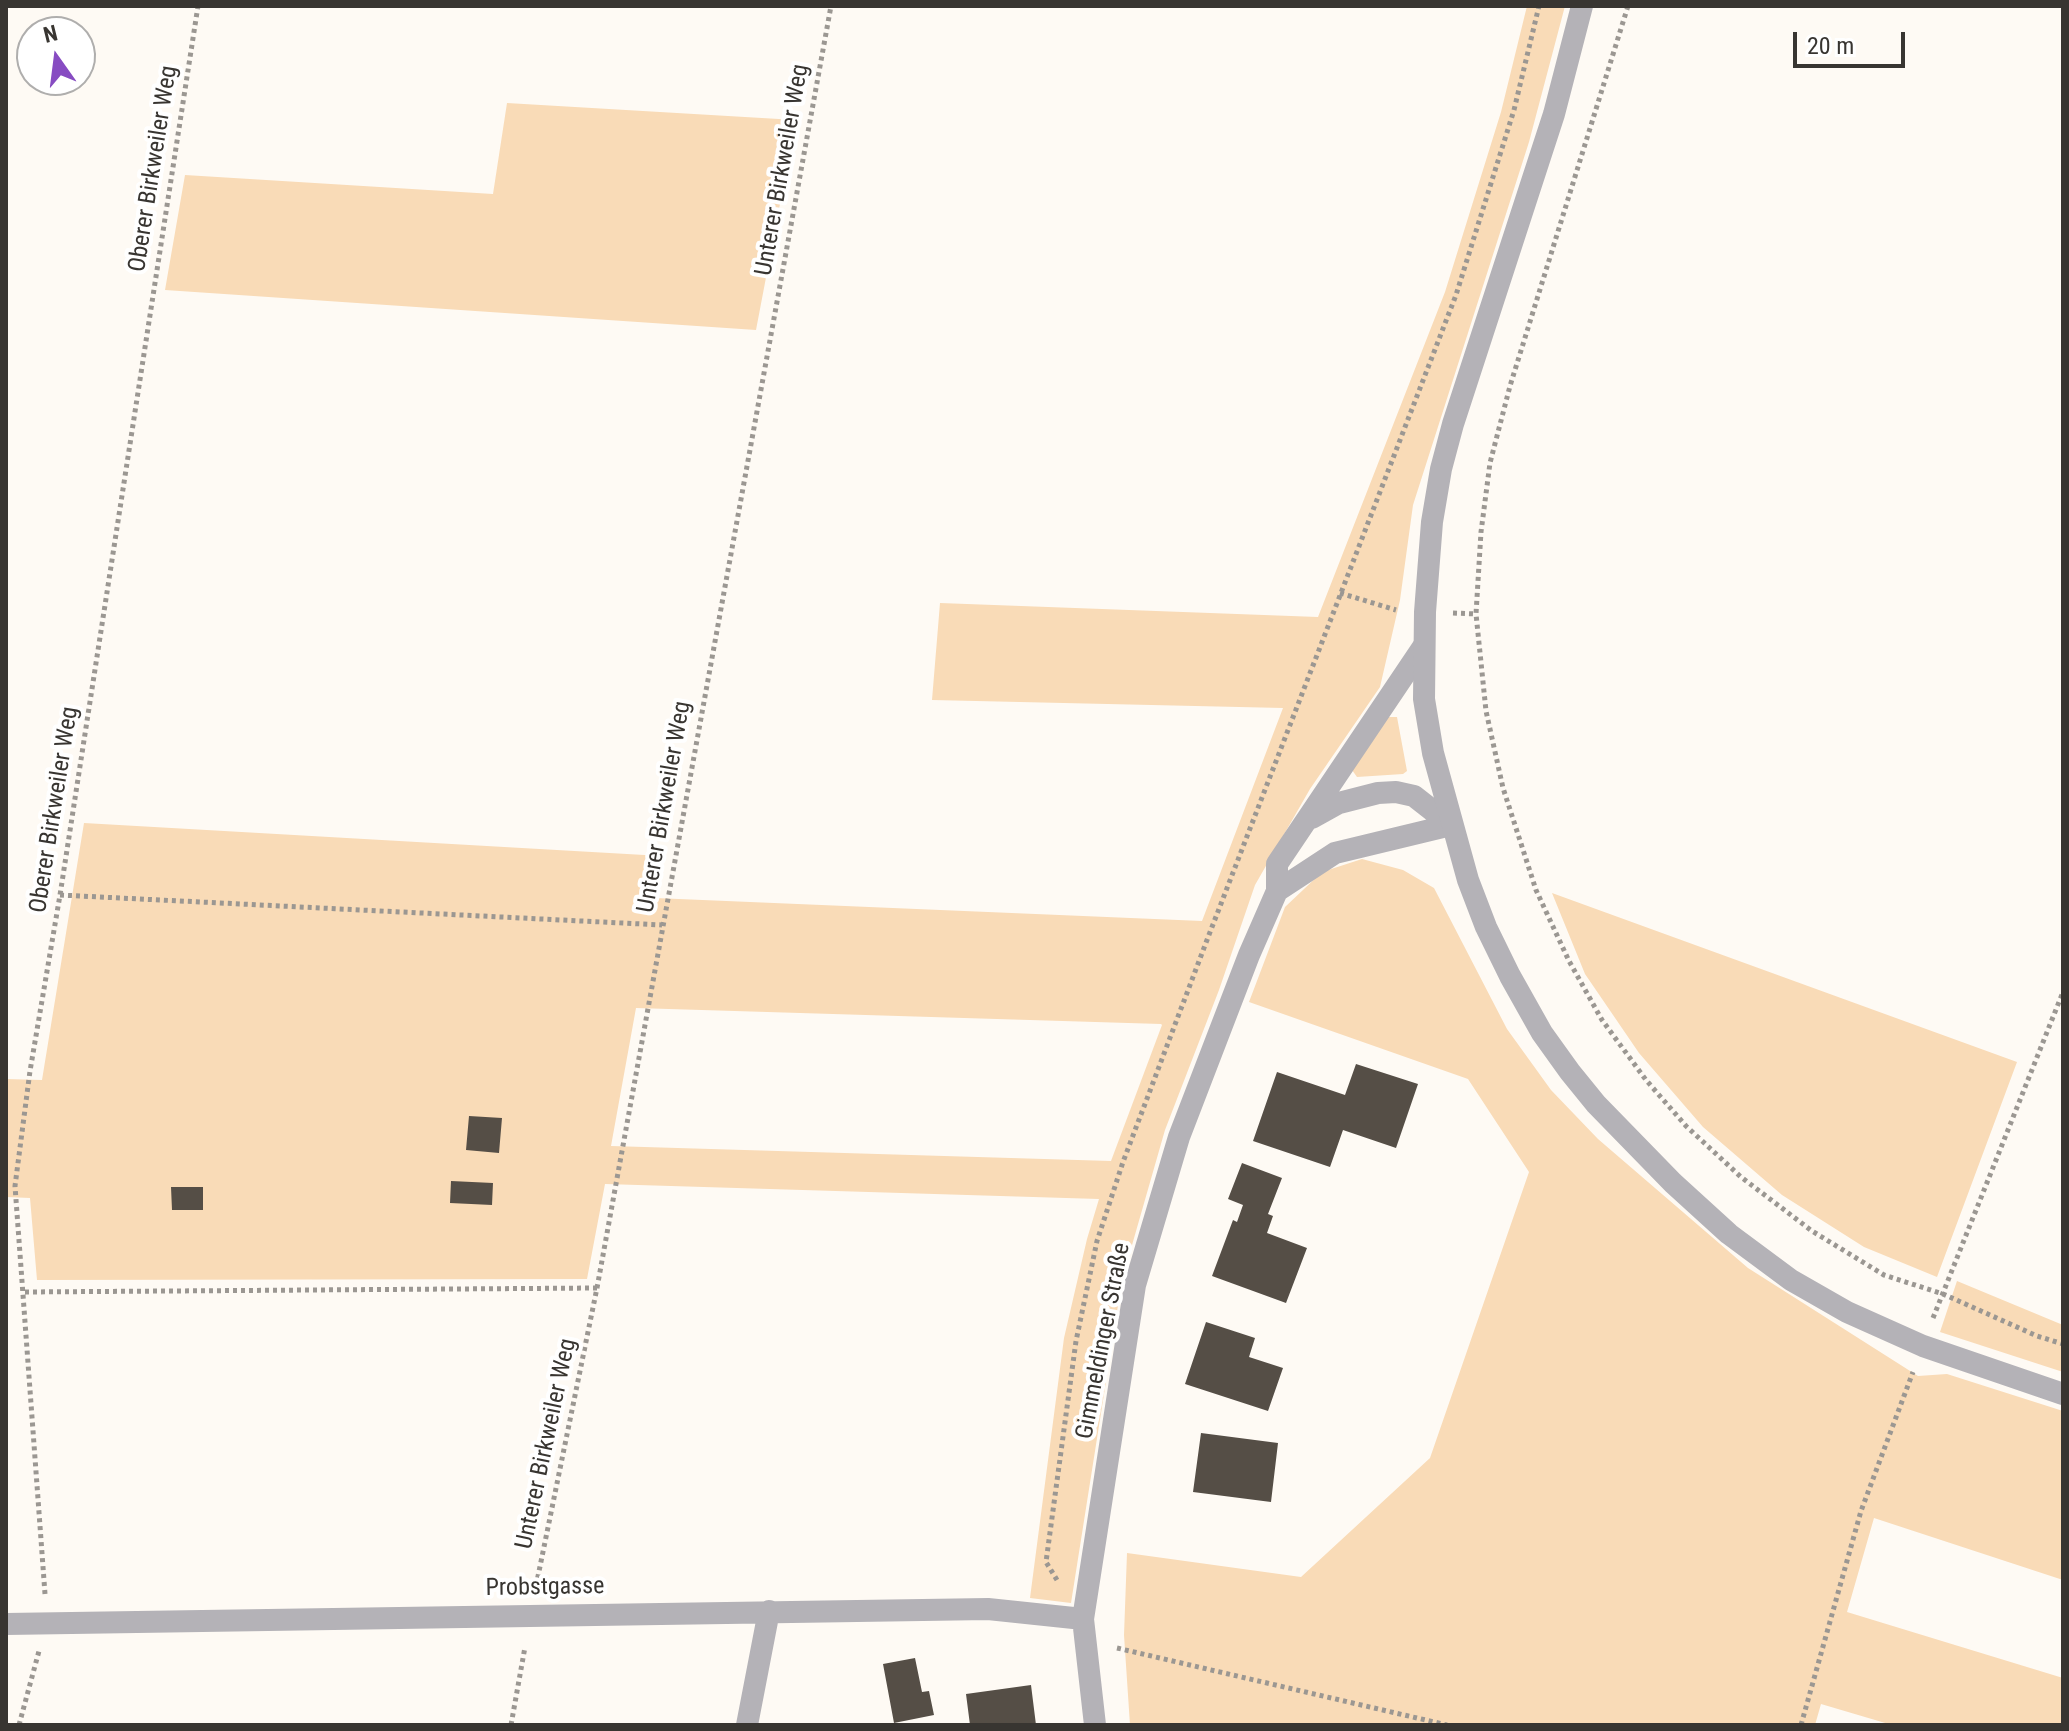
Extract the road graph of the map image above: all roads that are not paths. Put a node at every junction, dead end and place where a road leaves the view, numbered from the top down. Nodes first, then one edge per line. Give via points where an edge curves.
1 (1582, 6) edge
2 (1423, 647) junction
3 (1306, 821) junction
4 (1451, 825) junction
5 (1277, 891) junction
6 (2063, 1394) edge
7 (769, 1611) junction
8 (6, 1624) edge
9 (1085, 1630) junction
10 (747, 1725) edge
11 (1095, 1725) edge

1 - 2 street via 1554,114 1441,469
2 - 3 street, Gimmeldinger Straße
2 - 4 street via 1424,699
3 - 4 street, Gimmeldinger Straße via 1339,803 1396,792 1414,796
3 - 5 street, Gimmeldinger Straße via 1277,864
4 - 5 street via 1335,853
4 - 6 street via 1486,927 1542,1033 1596,1104 1673,1183 1741,1243 1847,1312 1923,1346
5 - 9 street, Gimmeldinger Straße via 1179,1137 1135,1285
7 - 8 street, Probstgasse
7 - 9 street, Probstgasse via 988,1609
7 - 10 street
9 - 11 street, Gimmeldinger Straße

